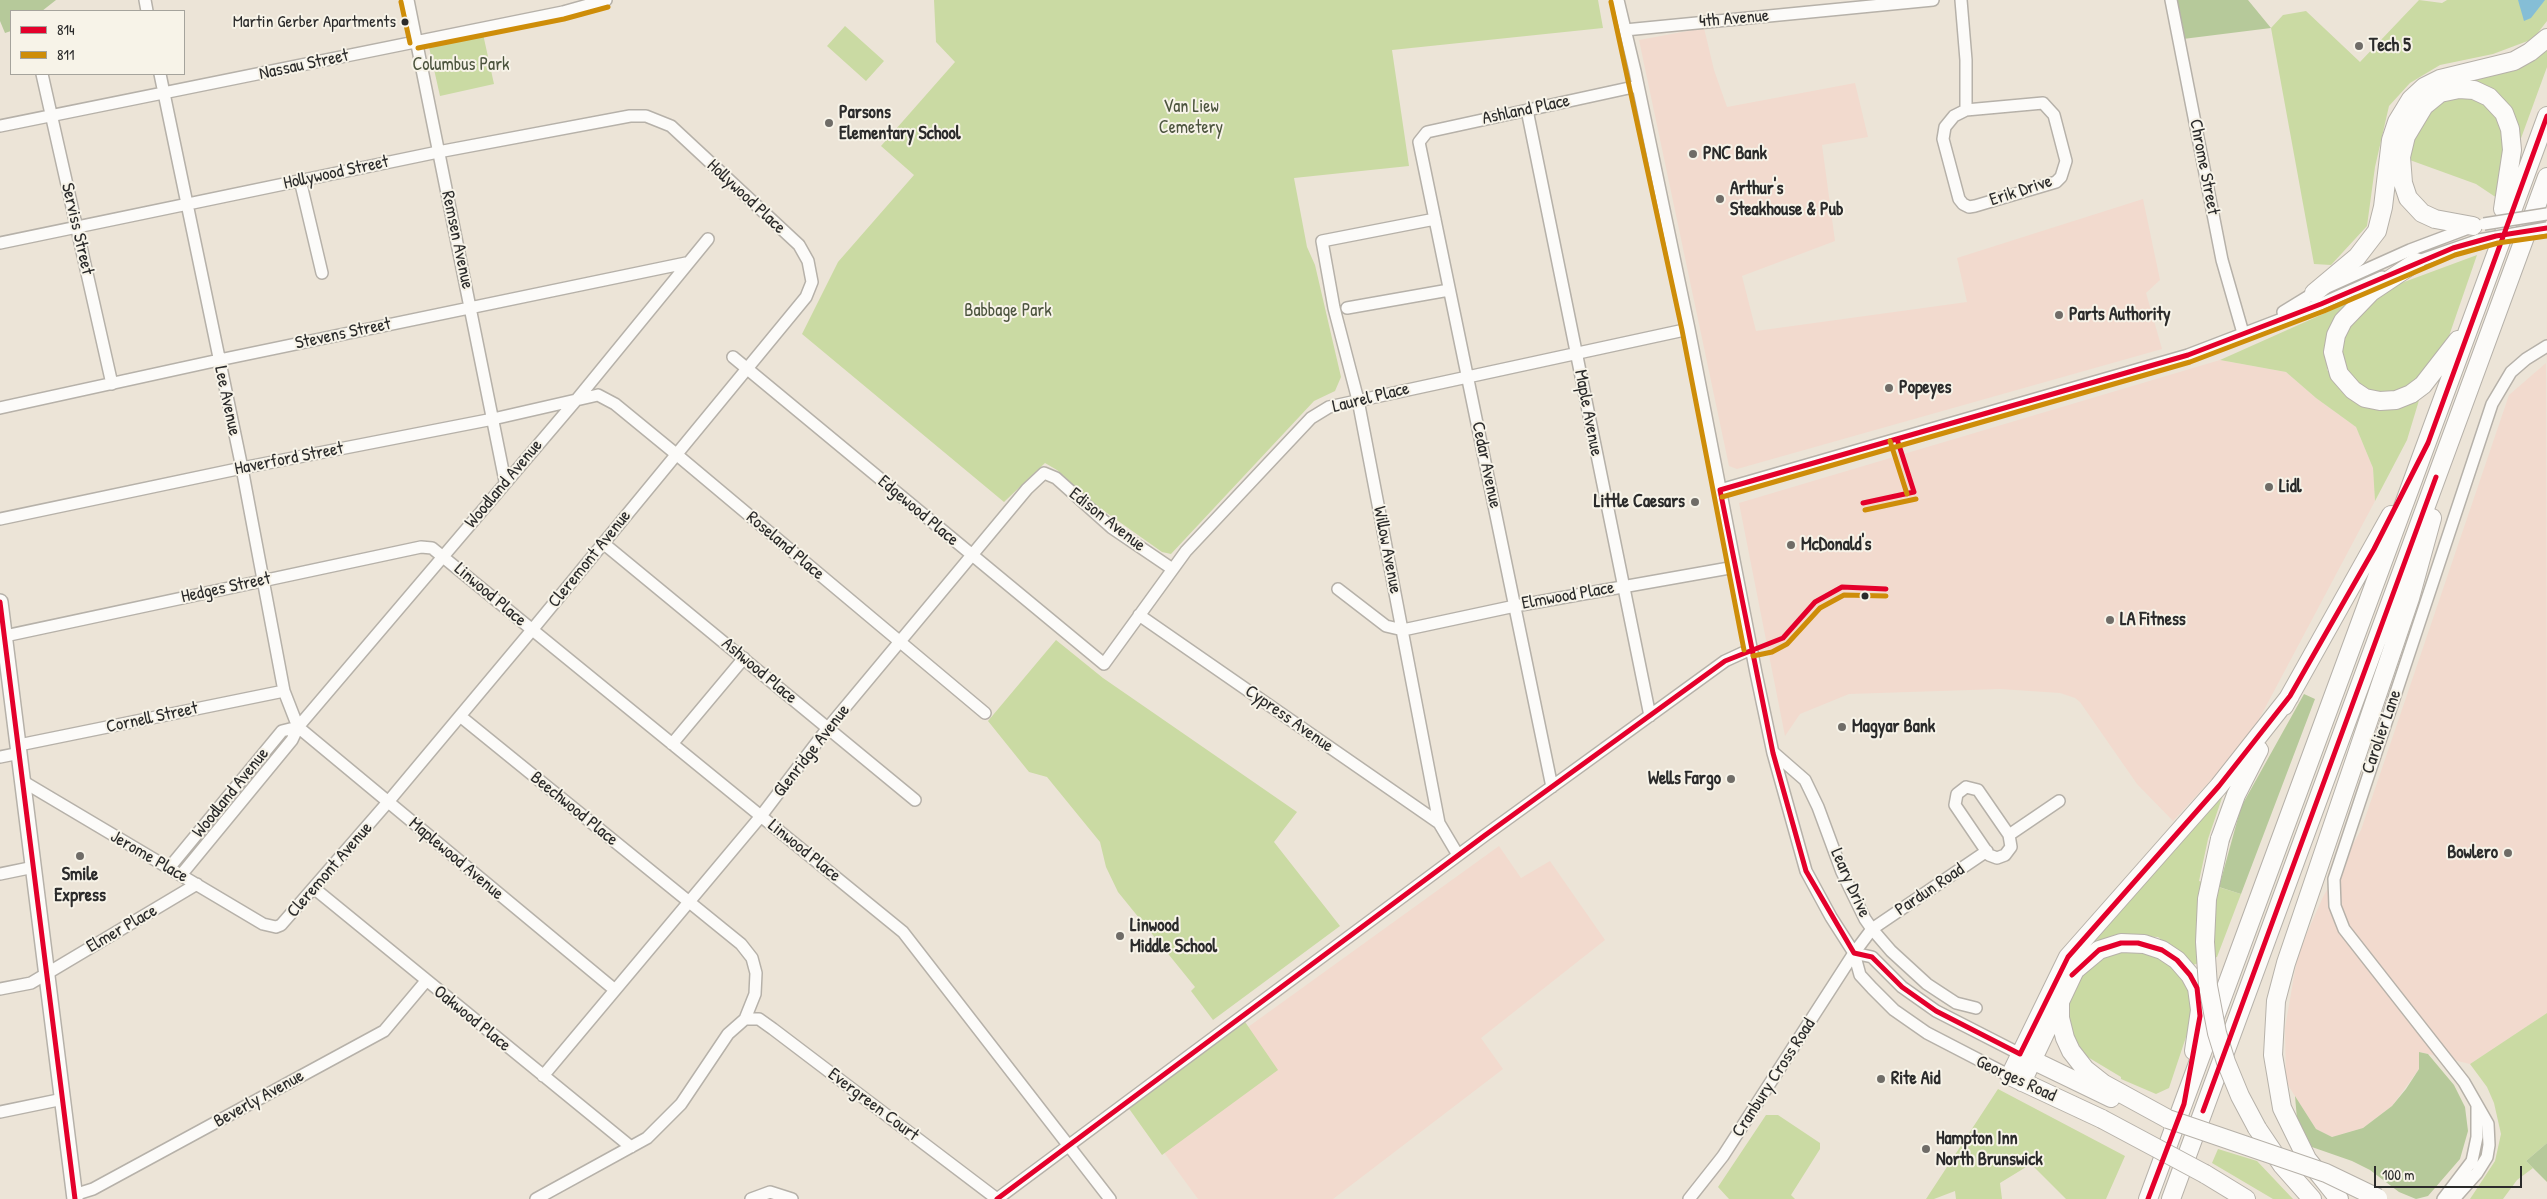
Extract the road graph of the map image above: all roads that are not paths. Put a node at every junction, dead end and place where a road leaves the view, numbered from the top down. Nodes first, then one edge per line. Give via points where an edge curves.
1 (408, 0) edge
2 (606, 0) edge
3 (1618, 0) edge
4 (1933, 0) edge
5 (1961, 0) edge
6 (2171, 0) edge
7 (1868, 3) edge
8 (1625, 30) junction
9 (2547, 38) edge
10 (417, 42) junction
11 (42, 75) edge
12 (160, 75) edge
13 (1638, 86) junction
14 (164, 93) junction
15 (1526, 110) junction
16 (1966, 110) junction
17 (50, 116) junction
18 (2547, 116) edge
19 (0, 126) edge
20 (671, 126) joint
21 (1419, 142) joint
22 (438, 152) junction
23 (2547, 177) edge
24 (300, 180) junction
25 (187, 204) junction
26 (2547, 214) edge
27 (1435, 220) junction
28 (77, 227) junction
29 (2547, 228) edge
30 (2479, 230) junction
31 (708, 239) dead end
32 (0, 243) edge
33 (2495, 254) junction
34 (2416, 262) junction
35 (686, 263) junction
36 (322, 273) dead end
37 (811, 274) joint
38 (1450, 290) junction
39 (2314, 293) junction
40 (471, 308) junction
41 (1347, 308) dead end
42 (2470, 324) junction
43 (2262, 325) junction
44 (1689, 329) junction
45 (2243, 333) junction
46 (2547, 346) edge
47 (1576, 353) junction
48 (733, 357) dead end
49 (219, 360) junction
50 (746, 368) junction
51 (1467, 376) junction
52 (112, 384) junction
53 (2466, 395) junction
54 (578, 398) junction
55 (1358, 400) junction
56 (0, 408) edge
57 (493, 419) junction
58 (2428, 443) junction
59 (676, 454) junction
60 (242, 468) junction
61 (1044, 473) joint
62 (505, 481) junction
63 (1720, 490) junction
64 (0, 519) edge
65 (603, 543) junction
66 (972, 555) junction
67 (444, 557) junction
68 (1735, 567) junction
69 (1171, 568) junction
70 (264, 580) junction
71 (1623, 587) junction
72 (1338, 589) dead end
73 (0, 602) edge
74 (1515, 606) junction
75 (1139, 615) junction
76 (532, 630) junction
77 (1403, 630) junction
78 (3, 637) edge
79 (899, 642) junction
80 (1751, 649) junction
81 (744, 658) junction
82 (1104, 664) joint
83 (284, 691) junction
84 (2290, 696) junction
85 (985, 713) dead end
86 (460, 716) junction
87 (1650, 716) junction
88 (298, 727) junction
89 (828, 729) junction
90 (672, 744) junction
91 (20, 749) junction
92 (1773, 752) junction
93 (0, 757) edge
94 (24, 782) junction
95 (1552, 787) junction
96 (915, 800) dead end
97 (2059, 800) dead end
98 (388, 802) junction
99 (761, 816) junction
100 (1439, 823) junction
101 (2009, 835) junction
102 (1987, 852) junction
103 (1458, 855) junction
104 (34, 868) junction
105 (169, 868) junction
106 (0, 874) edge
107 (181, 875) junction
108 (196, 884) junction
109 (314, 889) junction
110 (689, 902) junction
111 (276, 927) joint
112 (1872, 929) junction
113 (1854, 953) junction
114 (47, 973) junction
115 (426, 981) junction
116 (0, 989) edge
117 (615, 990) junction
118 (2060, 999) junction
119 (1976, 1008) dead end
120 (745, 1019) junction
121 (2026, 1057) junction
122 (543, 1076) junction
123 (2016, 1079) junction
124 (2111, 1094) junction
125 (63, 1099) junction
126 (2184, 1104) junction
127 (2477, 1105) junction
128 (0, 1112) edge
129 (1069, 1144) junction
130 (2190, 1146) junction
131 (631, 1147) junction
132 (2205, 1174) junction
133 (75, 1197) edge
134 (2379, 1198) edge
135 (536, 1199) edge
136 (751, 1199) edge
137 (792, 1199) edge
138 (997, 1199) edge
139 (1110, 1199) edge
140 (1688, 1199) edge
141 (2148, 1199) edge
142 (2171, 1199) edge
143 (2180, 1199) edge
144 (2235, 1199) edge
145 (2246, 1199) edge
146 (2312, 1199) edge
147 (2340, 1199) edge
148 (2443, 1199) edge
149 (2454, 1199) edge

1 - 10 street, Remsen Avenue
2 - 10 street, Nassau Street
3 - 8 street, Georges Road
4 - 7 street, 4th Avenue
5 - 16 street
6 - 45 street, Chrome Street via 2222,260
7 - 8 street, 4th Avenue
8 - 13 street, Georges Road
9 - 39 highway via 2514,61 2440,79 2411,99 2391,140 2384,207 2377,231 2357,257
10 - 14 street, Nassau Street
10 - 22 street, Remsen Avenue
11 - 17 street, Serviss Street
12 - 14 street, Lee Avenue
13 - 15 street, Ashland Place
13 - 44 street, Georges Road
14 - 17 street, Nassau Street
14 - 25 street, Lee Avenue
15 - 21 street, Ashland Place via 1428,132
15 - 47 street, Maple Avenue
16 - 16 street, Erik Drive via 2043,103 2049,107 2066,161 2061,177 2056,182 1975,206 1962,204 1943,139 1949,121
17 - 19 street, Nassau Street
17 - 28 street, Serviss Street
18 - 33 highway
20 - 22 street, Hollywood Street via 646,116 630,116
20 - 37 street, Hollywood Place via 799,245
21 - 27 street, Cedar Avenue
22 - 24 street, Hollywood Street
22 - 40 street, Remsen Avenue
23 - 53 highway
24 - 25 street, Hollywood Street
24 - 36 street
25 - 28 street, Hollywood Street
25 - 49 street, Lee Avenue
26 - 30 street, bridge
27 - 38 street, Cedar Avenue
27 - 55 street, Willow Avenue via 1322,241 1334,308
28 - 32 street, Hollywood Street
28 - 52 street, Serviss Street
29 - 30 street, bridge
30 - 33 highway via 2435,219 2417,209 2408,198 2401,175 2406,136 2417,115 2436,96 2459,89 2489,96 2504,113 2510,129 2512,162
30 - 34 street
30 - 39 street via 2417,247
31 - 35 street, Woodland Avenue
33 - 42 highway
34 - 42 highway via 2363,299 2339,327 2334,343 2334,360 2347,386 2365,398 2380,401 2396,400 2411,394 2429,379
34 - 43 street via 2321,304
35 - 40 street, Stevens Street
35 - 54 street, Woodland Avenue
37 - 50 street, Cleremont Avenue via 812,282 806,297
38 - 41 street
38 - 51 street, Cedar Avenue
39 - 43 street
40 - 49 street, Stevens Street
40 - 57 street, Remsen Avenue
42 - 58 highway
43 - 45 street
44 - 47 street, Laurel Place
44 - 63 street, Georges Road
45 - 63 street via 2188,355
46 - 127 street, Carolier Lane via 2511,372 2492,404 2334,879 2335,906 2344,929 2464,1082
47 - 51 street, Laurel Place
47 - 71 street, Maple Avenue
48 - 50 street, Edgewood Place
49 - 52 street, Stevens Street
49 - 60 street, Lee Avenue
50 - 59 street, Cleremont Avenue
50 - 66 street, Edgewood Place
51 - 55 street, Laurel Place
51 - 74 street, Cedar Avenue
52 - 56 street, Stevens Street
53 - 130 highway
53 - 147 highway via 2410,598 2286,963 2276,1002 2273,1054 2282,1108 2307,1159
54 - 57 street, Haverford Street
54 - 59 street, Roseland Place via 598,395 615,404
54 - 62 street, Woodland Avenue
55 - 69 street, Laurel Place via 1329,407 1311,418
55 - 77 street, Willow Avenue
57 - 60 street, Haverford Street
57 - 62 street, Remsen Avenue
58 - 84 highway via 2374,549
58 - 126 highway
59 - 65 street, Cleremont Avenue
59 - 79 street, Roseland Place
60 - 64 street, Haverford Street
60 - 70 street, Lee Avenue
61 - 66 street, Glenridge Avenue
61 - 69 street, Edison Avenue via 1056,478 1112,528
62 - 67 street, Woodland Avenue
63 - 68 street, Georges Road
65 - 76 street, Cleremont Avenue
65 - 81 street, Ashwood Place
66 - 79 street, Glenridge Avenue
66 - 82 street, Edgewood Place
67 - 70 street, Hedges Street via 426,546
67 - 76 street, Linwood Place
67 - 88 street, Woodland Avenue
68 - 71 street, Elmwood Place
68 - 80 street, Georges Road
69 - 75 street, Laurel Place
70 - 78 street, Hedges Street
70 - 83 street, Lee Avenue
71 - 74 street, Elmwood Place
71 - 87 street, Maple Avenue
72 - 77 street via 1386,626
73 - 78 main road
74 - 77 street, Elmwood Place
74 - 95 street, Cedar Avenue
75 - 82 street, Laurel Place
75 - 100 street, Cypress Avenue
76 - 86 street, Cleremont Avenue
76 - 90 street, Linwood Place
77 - 100 street, Willow Avenue
78 - 91 main road
79 - 85 street, Roseland Place
79 - 89 street, Glenridge Avenue
80 - 87 street via 1726,661
80 - 92 street, Georges Road
81 - 89 street, Ashwood Place
81 - 90 street
83 - 88 street, Lee Avenue
83 - 91 street, Cornell Street
84 - 121 highway via 2219,786 2068,957
84 - 146 highway, bridge via 2242,782 2220,839 2207,899 2205,942 2216,1033 2240,1096 2256,1128 2286,1171
86 - 98 street, Cleremont Avenue
86 - 110 street, Beechwood Place
87 - 95 street
88 - 98 street, Maplewood Avenue
88 - 105 street, Woodland Avenue via 282,731
88 - 107 street, Woodland Avenue via 292,740
89 - 96 street, Ashwood Place
89 - 99 street, Glenridge Avenue
90 - 99 street, Linwood Place
91 - 93 street, Cornell Street
91 - 94 main road
92 - 112 street, Leary Drive via 1805,780 1842,872
92 - 113 street, Georges Road via 1806,871
94 - 104 main road
94 - 105 street, Jerome Place
95 - 103 street
97 - 101 street
98 - 109 street, Cleremont Avenue
98 - 117 street, Maplewood Avenue
99 - 110 street, Glenridge Avenue
99 - 129 street, Linwood Place via 903,932
100 - 103 street, Willow Avenue
101 - 102 street via 2011,847 2005,855 1997,858
101 - 102 street via 1978,790 1971,787 1960,790 1955,797 1955,805
102 - 112 street, Pardun Road
103 - 129 street
104 - 106 street
104 - 114 main road
105 - 107 street, Jerome Place
107 - 108 street, Jerome Place
108 - 111 street, Jerome Place via 263,924
108 - 114 street, Elmer Place
109 - 111 street, Cleremont Avenue via 290,918
109 - 115 street, Oakwood Place
110 - 117 street, Glenridge Avenue
110 - 120 street via 741,944 752,958 756,973 755,994
112 - 113 street, Pardun Road
112 - 119 street, Leary Drive via 1927,984 1956,1003
113 - 121 street, Georges Road via 1872,958 1902,987 1936,1011
113 - 123 street, Georges Road via 1860,975 1894,1010 1942,1043
113 - 140 street, Cranbury Cross Road via 1723,1156
114 - 116 street, Elmer Place via 31,983
114 - 125 main road
115 - 122 street, Oakwood Place
115 - 133 street, Beverly Avenue via 384,1031
117 - 122 street, Glenridge Avenue
118 - 121 highway
118 - 124 highway via 2063,1032 2070,1051
118 - 126 highway via 2080,965 2099,950 2114,945 2144,944 2177,960 2194,982 2200,1010
120 - 131 street via 728,1034 681,1104 647,1138
120 - 138 street, Evergreen Court via 759,1019 773,1029
121 - 123 highway
121 - 124 highway, Georges Road
122 - 131 street, Oakwood Place
123 - 132 highway, Georges Road, bridge via 2102,1119
124 - 134 highway, bridge via 2168,1118 2342,1180
125 - 128 street
125 - 133 main road
126 - 141 highway
127 - 148 street, Carolier Lane via 2477,1137 2472,1161
127 - 149 street, Carolier Lane via 2488,1124 2488,1152 2481,1167
129 - 138 street
129 - 139 street, Linwood Place
130 - 142 highway
130 - 143 highway
131 - 135 street
132 - 144 highway
132 - 145 highway
136 - 137 street via 770,1192

